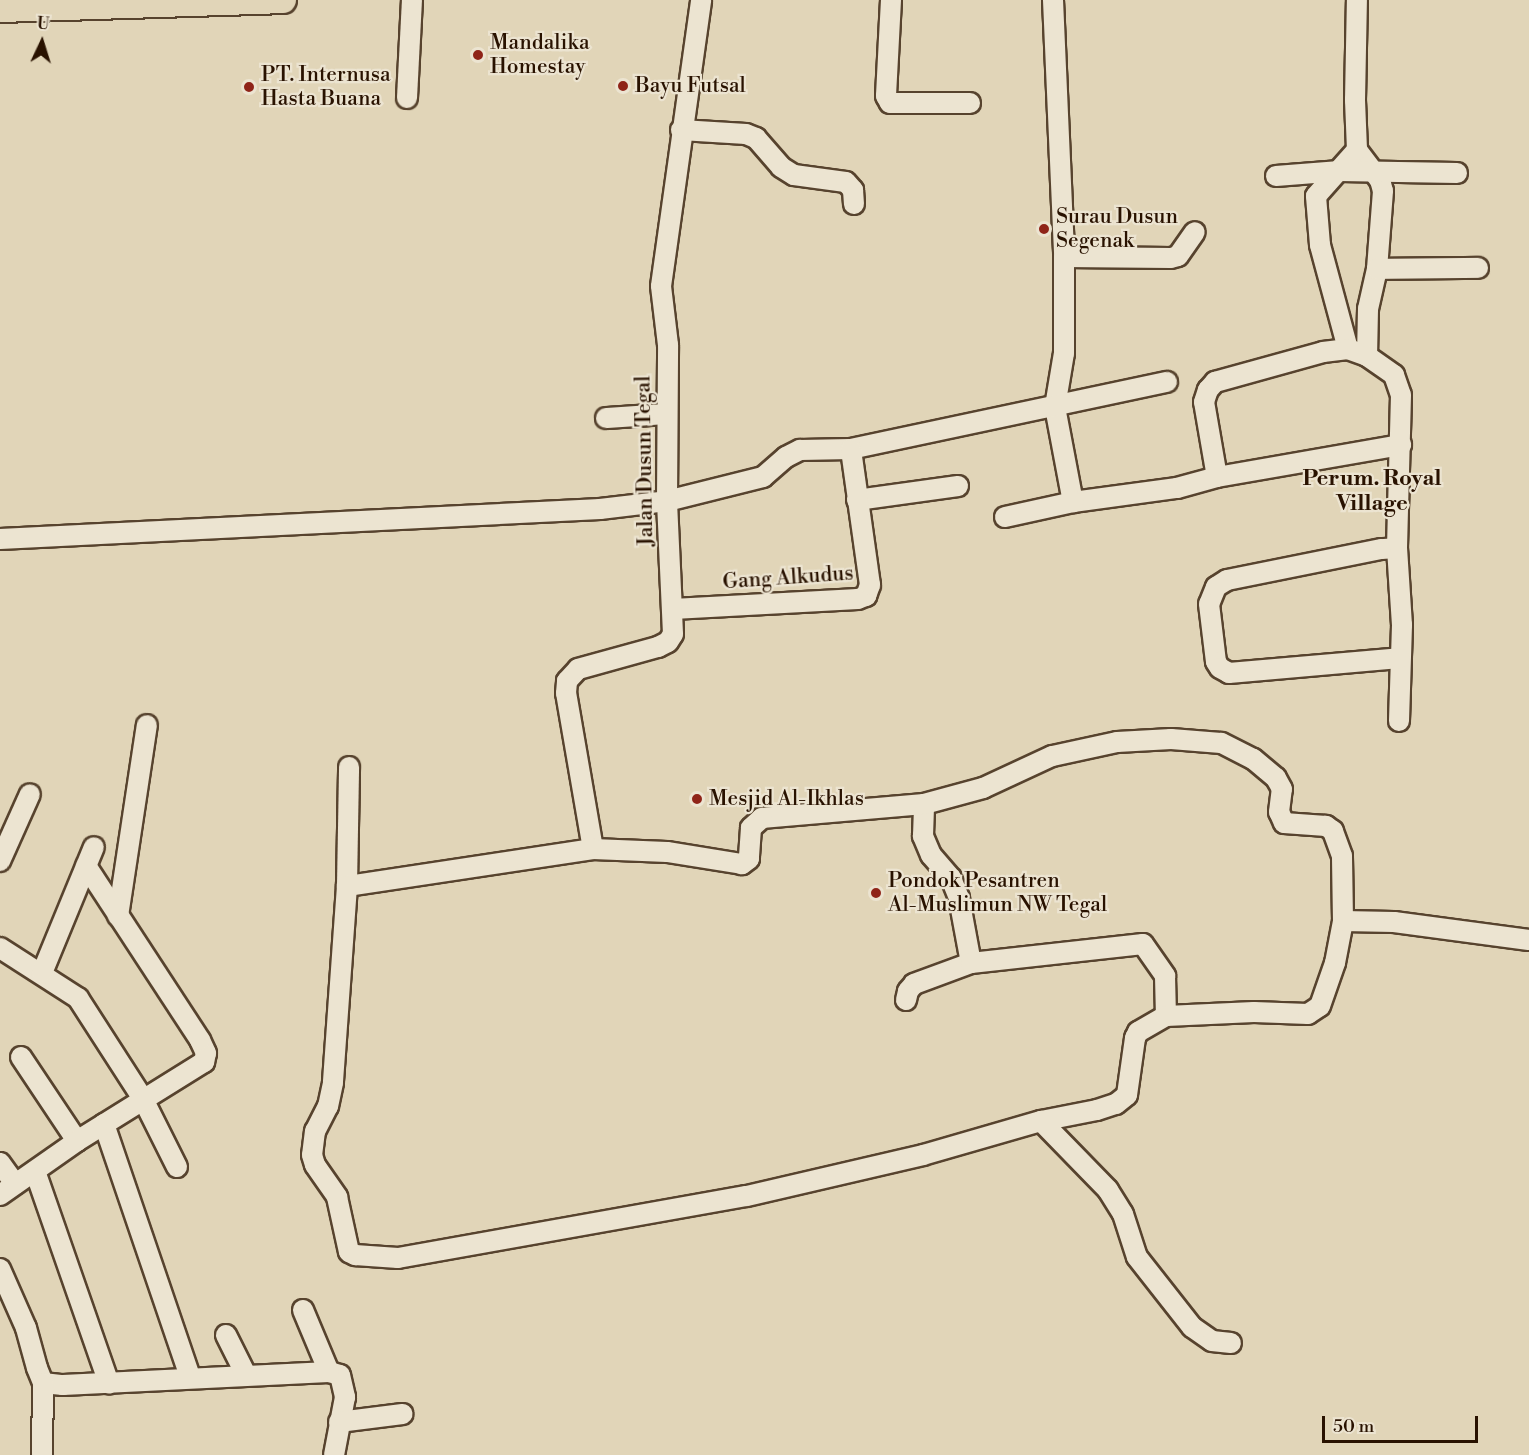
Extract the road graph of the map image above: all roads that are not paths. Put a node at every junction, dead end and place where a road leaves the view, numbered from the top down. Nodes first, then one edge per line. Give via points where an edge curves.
1 (283, 0) edge
2 (412, 0) edge
3 (700, 0) edge
4 (891, 0) edge
5 (1053, 0) edge
6 (1357, 0) edge
7 (202, 2) edge
8 (0, 9) edge
9 (407, 98) dead end
10 (970, 104) dead end
11 (681, 130) junction
12 (1357, 150) junction
13 (1340, 171) junction
14 (1374, 172) junction
15 (1457, 173) dead end
16 (1276, 176) dead end
17 (854, 204) dead end
18 (1195, 232) dead end
19 (1064, 257) junction
20 (1478, 268) dead end
21 (1377, 269) junction
22 (1348, 349) junction
23 (1366, 356) junction
24 (1167, 382) dead end
25 (1055, 407) junction
26 (667, 414) junction
27 (606, 418) dead end
28 (1401, 445) junction
29 (851, 449) junction
30 (1217, 477) junction
31 (958, 486) dead end
32 (857, 500) junction
33 (667, 501) junction
34 (1073, 502) junction
35 (1005, 517) dead end
36 (0, 539) edge
37 (1397, 548) junction
38 (672, 609) junction
39 (1399, 658) junction
40 (1399, 722) dead end
41 (147, 725) dead end
42 (349, 767) dead end
43 (30, 795) dead end
44 (924, 804) junction
45 (94, 847) dead end
46 (592, 849) junction
47 (0, 861) edge
48 (86, 866) junction
49 (347, 886) junction
50 (118, 916) junction
51 (1343, 921) junction
52 (1529, 940) edge
53 (0, 948) edge
54 (971, 963) junction
55 (42, 973) junction
56 (906, 1000) dead end
57 (1166, 1016) junction
58 (21, 1057) dead end
59 (143, 1099) junction
60 (1041, 1120) junction
61 (104, 1124) junction
62 (77, 1142) junction
63 (0, 1163) edge
64 (177, 1167) dead end
65 (34, 1171) junction
66 (8, 1190) edge
67 (0, 1269) edge
68 (303, 1310) dead end
69 (226, 1335) dead end
70 (1231, 1343) dead end
71 (329, 1372) junction
72 (246, 1375) junction
73 (190, 1377) junction
74 (44, 1383) junction
75 (109, 1383) junction
76 (402, 1414) dead end
77 (339, 1422) junction
78 (42, 1455) edge
79 (334, 1455) edge

1 - 7 main road
2 - 9 street
3 - 11 street, Jalan Dusun Tegal
4 - 10 street via 886,96 890,103
5 - 19 street
6 - 12 street
7 - 8 main road
11 - 17 street via 756,138 781,167 794,175 846,182 853,190
11 - 26 street, Jalan Dusun Tegal via 662,286 668,345
12 - 13 street
12 - 14 street
13 - 14 street
13 - 16 street
13 - 22 street via 1316,196 1320,245
14 - 15 street
14 - 21 street via 1383,191
18 - 19 street via 1178,256 1172,258
19 - 25 street via 1064,353
20 - 21 street
21 - 23 street via 1368,309
22 - 23 street
22 - 30 street via 1323,352 1212,384 1204,402
23 - 28 street via 1390,371 1399,384
24 - 25 street
25 - 29 street
25 - 34 street
26 - 27 street
26 - 33 street, Jalan Dusun Tegal
28 - 30 street
28 - 37 street
29 - 32 street, Gang Alkudus
29 - 33 street via 795,452 764,477
30 - 34 street via 1177,488
31 - 32 street
32 - 38 street, Gang Alkudus via 870,585 864,597
33 - 36 street via 600,509
33 - 38 street, Jalan Dusun Tegal
34 - 35 street
37 - 39 street via 1402,625
37 - 39 street via 1227,580 1216,587 1209,604 1216,662 1229,673
38 - 46 street, Jalan Dusun Tegal via 672,634 666,643 581,668 567,681
39 - 40 street
41 - 50 street
42 - 49 street
43 - 47 street
44 - 46 street via 762,818 751,828 749,859 742,864 667,852
44 - 51 street via 983,788 1052,756 1117,742 1171,739 1221,743 1252,759 1276,778 1282,789 1279,812 1284,823 1326,826 1333,831 1342,856
44 - 54 street via 923,836 931,855 956,889
45 - 48 street
46 - 49 street
48 - 50 street
48 - 55 street
49 - 60 street via 333,1083 328,1106 315,1131 312,1155 337,1197 351,1254 398,1258 747,1196 922,1155
50 - 59 street via 206,1053 204,1062
51 - 52 street via 1394,922
51 - 57 street via 1335,963 1315,1011 1299,1015 1254,1012
53 - 55 street
54 - 56 street via 914,984
54 - 57 street via 1143,944 1165,976
55 - 59 street via 78,998
57 - 60 street via 1143,1028 1135,1038 1127,1095 1116,1104 1097,1110
58 - 62 street
59 - 61 street
59 - 64 street
60 - 70 street via 1112,1196 1124,1214 1137,1257 1192,1327 1212,1341
61 - 62 street
61 - 73 street
62 - 65 street
63 - 66 street
65 - 66 street
65 - 75 street
67 - 74 street via 26,1328
68 - 71 street
69 - 72 street
71 - 72 street
71 - 77 street via 340,1375 344,1383
72 - 73 street
73 - 75 street
74 - 75 street
74 - 78 street
76 - 77 street
77 - 79 street

